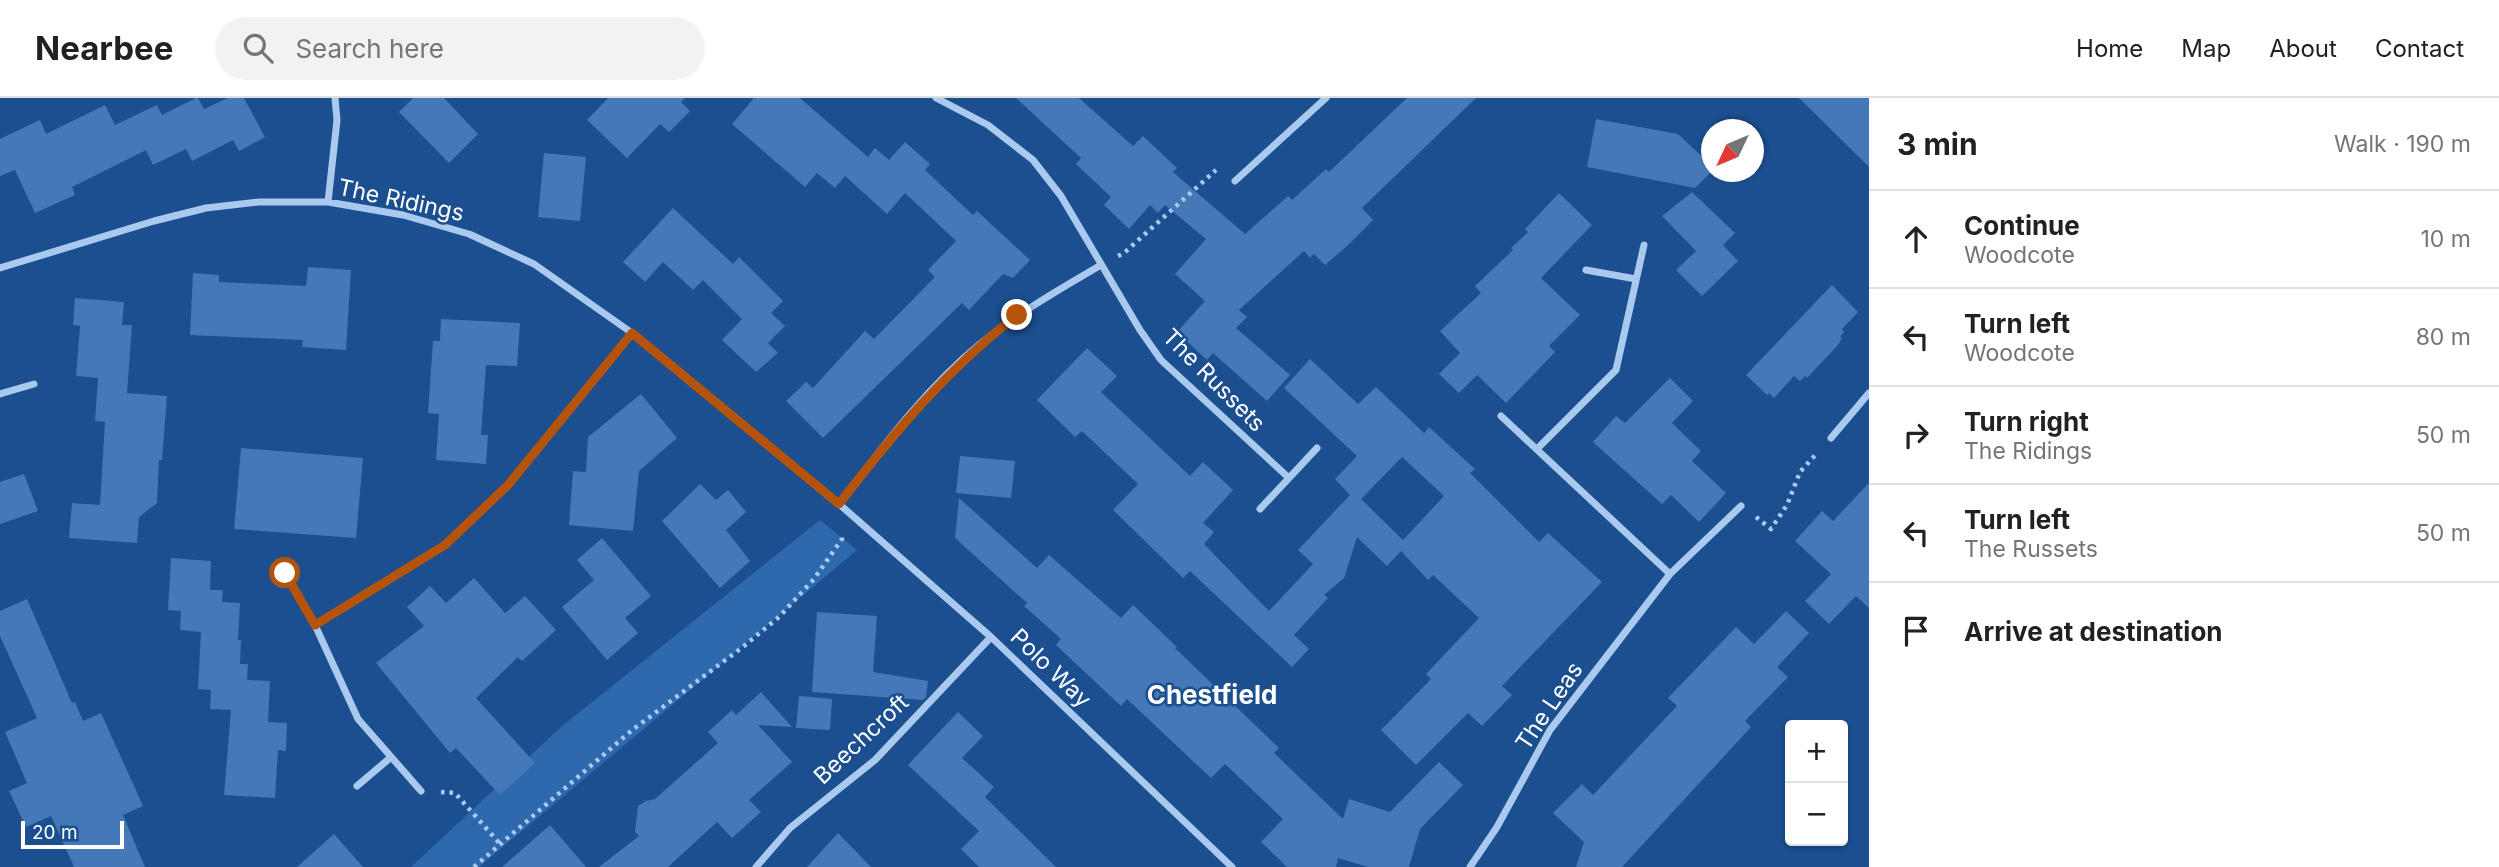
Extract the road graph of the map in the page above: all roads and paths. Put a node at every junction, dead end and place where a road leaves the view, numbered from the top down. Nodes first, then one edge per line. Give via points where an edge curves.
1 (335, 98) edge
2 (936, 98) edge
3 (1326, 98) edge
4 (1256, 162) junction
5 (1235, 181) dead end
6 (328, 202) junction
7 (1644, 245) dead end
8 (1101, 265) junction
9 (0, 268) edge
10 (1586, 270) dead end
11 (1636, 279) junction
12 (632, 333) junction
13 (34, 384) dead end
14 (1869, 393) edge
15 (0, 394) edge
16 (1502, 416) dead end
17 (1831, 438) joint
18 (1317, 449) dead end
19 (1537, 449) junction
20 (1289, 478) junction
21 (839, 504) junction
22 (1741, 506) joint
23 (1260, 509) dead end
24 (285, 573) dead end
25 (1670, 574) junction
26 (315, 625) junction
27 (991, 637) junction
28 (390, 758) junction
29 (357, 786) dead end
30 (421, 791) joint
31 (501, 845) junction
32 (474, 867) edge
33 (756, 867) edge
34 (1231, 867) edge
35 (1469, 867) edge

1 - 6 street
2 - 8 street, The Russets via 988,125 1032,160 1061,196
3 - 4 street
4 - 5 street
4 - 8 path via 1236,153 1124,253
6 - 9 street, The Ridings via 206,208
6 - 12 street, The Ridings via 403,215 469,234 534,264
7 - 11 street
8 - 20 street, The Russets via 1161,360
8 - 21 street via 1017,315 978,345 897,429
10 - 11 street
11 - 19 street via 1616,370
12 - 21 street, The Ridings
12 - 26 street via 508,485 445,545
13 - 15 street
14 - 17 street
16 - 19 street
17 - 22 path via 1800,471 1787,505 1771,529
18 - 20 street
19 - 25 street
20 - 23 street
21 - 27 street, Polo Way
21 - 31 path via 842,539 779,617 631,731
22 - 25 street, The Leas
24 - 26 street
25 - 35 street, The Leas via 1550,730 1497,827
26 - 28 street via 358,719
27 - 33 street, Beechcroft via 875,760 790,828
27 - 34 street, Polo Way
28 - 29 street
28 - 30 street
30 - 31 path via 455,793
31 - 32 path

